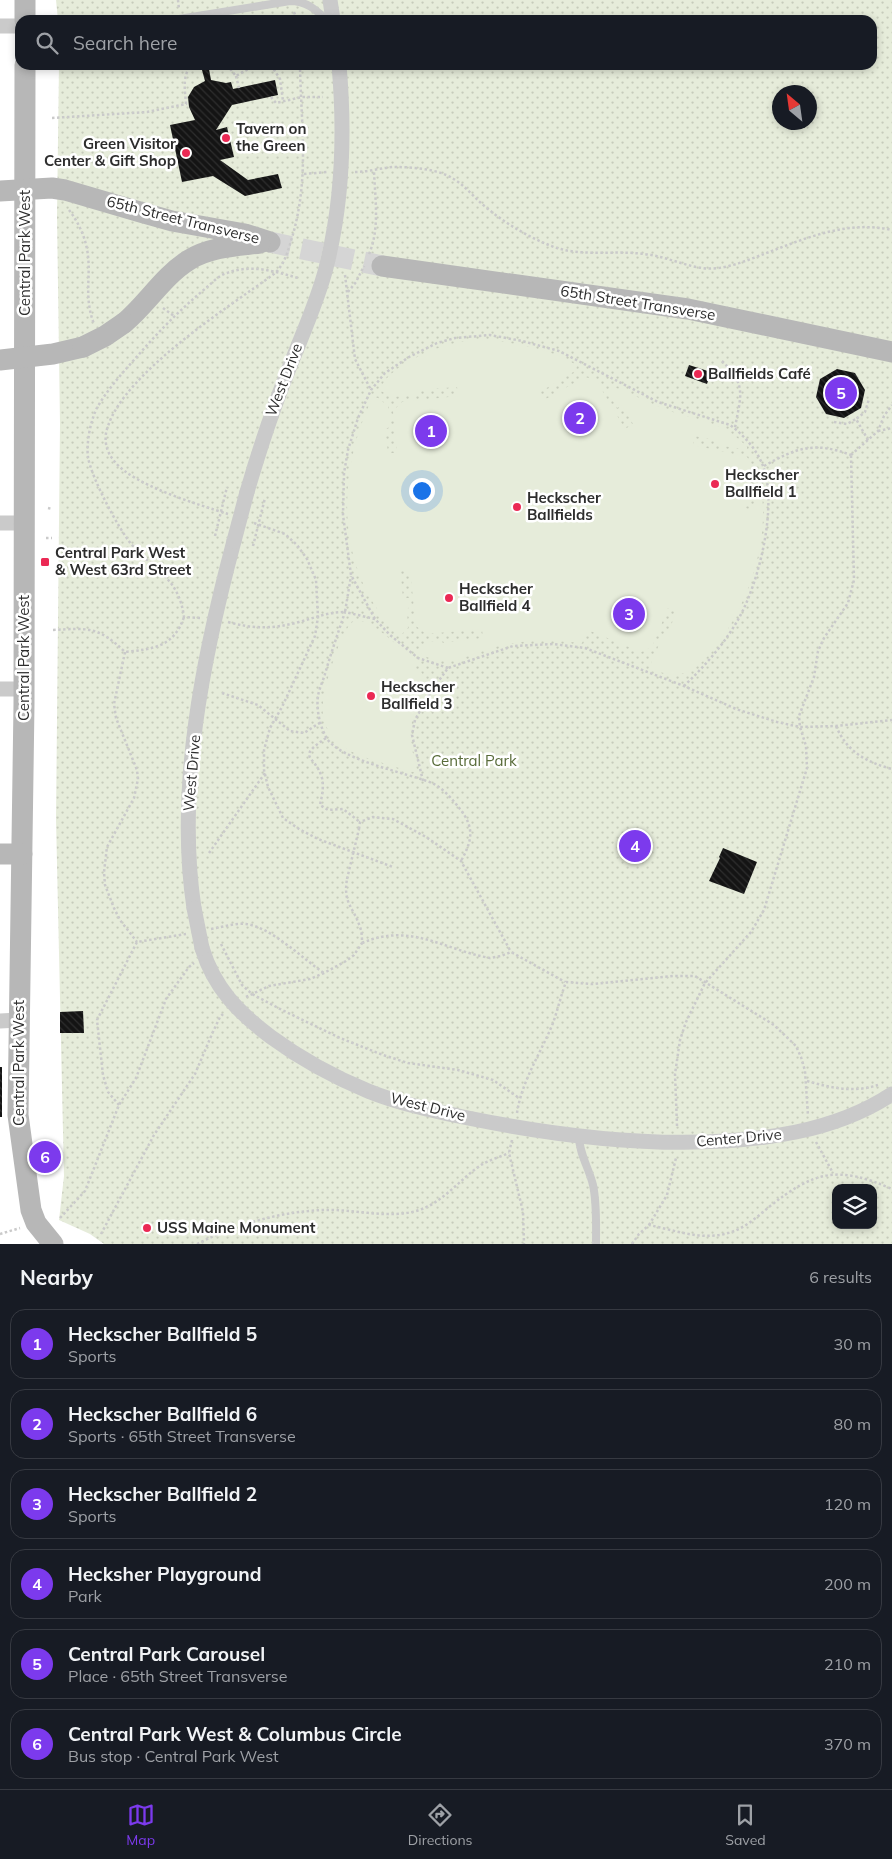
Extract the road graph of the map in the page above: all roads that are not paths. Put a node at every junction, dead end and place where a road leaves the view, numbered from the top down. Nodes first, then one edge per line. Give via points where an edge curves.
1 (25, 0) edge
2 (330, 0) edge
3 (271, 2) edge
4 (25, 15) edge
5 (209, 15) edge
6 (321, 15) edge
7 (332, 15) edge
8 (0, 26) edge
9 (15, 26) edge
10 (25, 70) edge
11 (339, 70) edge
12 (25, 190) junction
13 (0, 191) edge
14 (382, 266) tunnel mouth
15 (892, 352) edge
16 (25, 358) junction
17 (0, 360) edge
18 (0, 523) edge
19 (25, 523) junction
20 (0, 689) edge
21 (24, 689) junction
22 (0, 854) edge
23 (22, 854) junction
24 (9, 1020) edge
25 (887, 1089) edge
26 (579, 1136) junction
27 (53, 1244) edge
28 (596, 1244) edge

1 - 4 main road
2 - 7 street
3 - 5 lane
3 - 6 lane via 300,2
8 - 9 street
10 - 12 main road, Central Park West
11 - 26 street, West Drive, bridge via 342,172 337,216 324,275 273,409 247,492 215,620 201,694 191,772 188,840 194,908 203,952 218,985 239,1011 285,1047 323,1070 390,1099 515,1127
12 - 13 main road
12 - 16 main road, Central Park West
12 - 16 main road, 65th Street Transverse, bridge via 65,190 172,221 245,234 270,242 228,247 196,256 178,268 124,323 104,336 62,353
14 - 15 main road, 65th Street Transverse via 688,309
16 - 17 main road, 65th Street Transverse
16 - 19 main road, Central Park West
18 - 19 street
19 - 21 main road, Central Park West
20 - 21 street
21 - 23 main road, Central Park West
22 - 23 main road
23 - 24 main road, Central Park West
24 - 27 main road, Central Park West via 24,1164 34,1218
25 - 26 street, Center Drive via 854,1114 811,1129 758,1138 710,1142
26 - 28 lane via 594,1194

